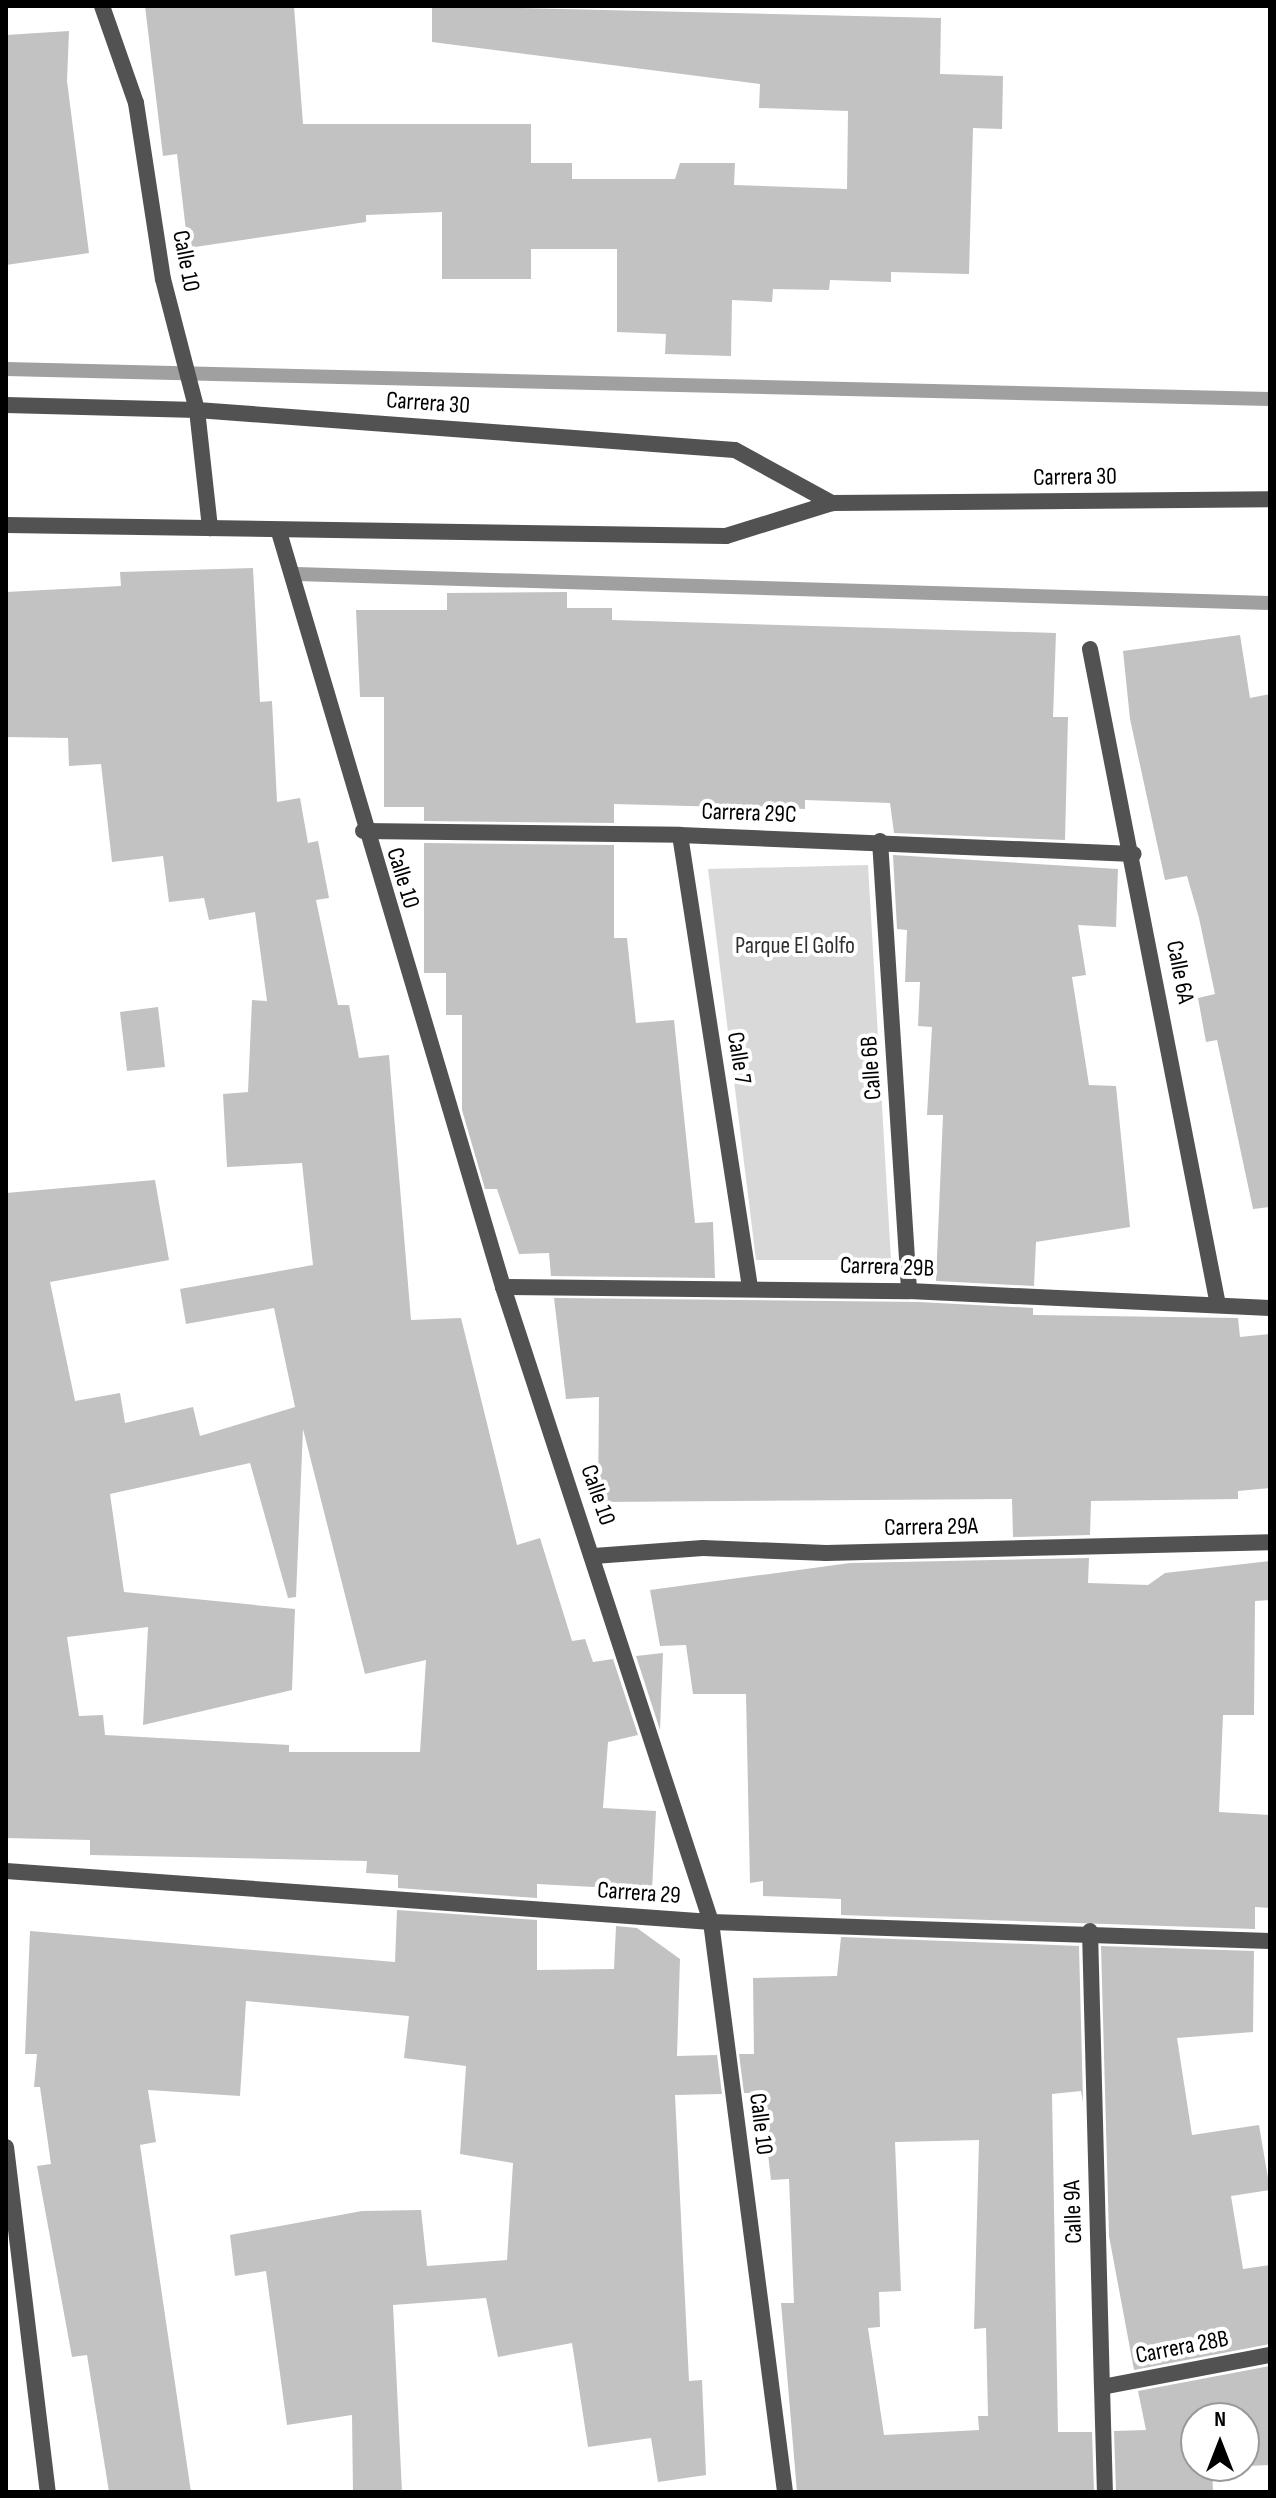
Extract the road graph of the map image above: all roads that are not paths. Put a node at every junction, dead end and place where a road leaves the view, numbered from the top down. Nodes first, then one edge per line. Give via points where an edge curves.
1 (102, 6) edge
2 (6, 405) edge
3 (197, 410) junction
4 (1270, 499) edge
5 (832, 503) junction
6 (6, 525) edge
7 (210, 528) junction
8 (279, 532) junction
9 (1090, 649) dead end
10 (363, 831) junction
11 (680, 835) junction
12 (880, 841) junction
13 (1134, 854) junction
14 (503, 1287) junction
15 (750, 1288) junction
16 (909, 1291) junction
17 (1218, 1305) junction
18 (1270, 1308) edge
19 (1270, 1542) edge
20 (594, 1556) junction
21 (6, 1871) edge
22 (711, 1922) junction
23 (1090, 1931) junction
24 (1270, 1941) edge
25 (6, 2147) edge
26 (1270, 2355) edge
27 (1102, 2387) junction
28 (48, 2492) edge
29 (785, 2492) edge
30 (1105, 2492) edge

1 - 3 street, Calle 10 via 136,103
2 - 3 street, Carrera 30
3 - 5 street, Carrera 30 via 735,450
3 - 7 street, Calle 10
4 - 5 street, Carrera 30
5 - 8 street, Carrera 30 via 726,536
6 - 7 street, Carrera 30
7 - 8 street, Carrera 30
8 - 10 street, Calle 10
9 - 13 street, Calle 6A
10 - 11 street, Carrera 29C
10 - 14 street, Calle 10
11 - 12 street, Carrera 29C
11 - 15 street, Calle 7
12 - 13 street, Carrera 29C
12 - 16 street, Calle 6B
13 - 17 street, Calle 6A
14 - 15 street, Carrera 29B
14 - 20 street, Calle 10
15 - 16 street, Carrera 29B
16 - 17 street, Carrera 29B
17 - 18 street, Carrera 29B
19 - 20 street, Carrera 29A via 826,1553 703,1548
20 - 22 street, Calle 10
21 - 22 street, Carrera 29
22 - 23 street, Carrera 29
22 - 29 street, Calle 10
23 - 24 street, Carrera 29
23 - 27 street, Calle 9A
25 - 28 street
26 - 27 street, Carrera 28B
27 - 30 street, Calle 9A

